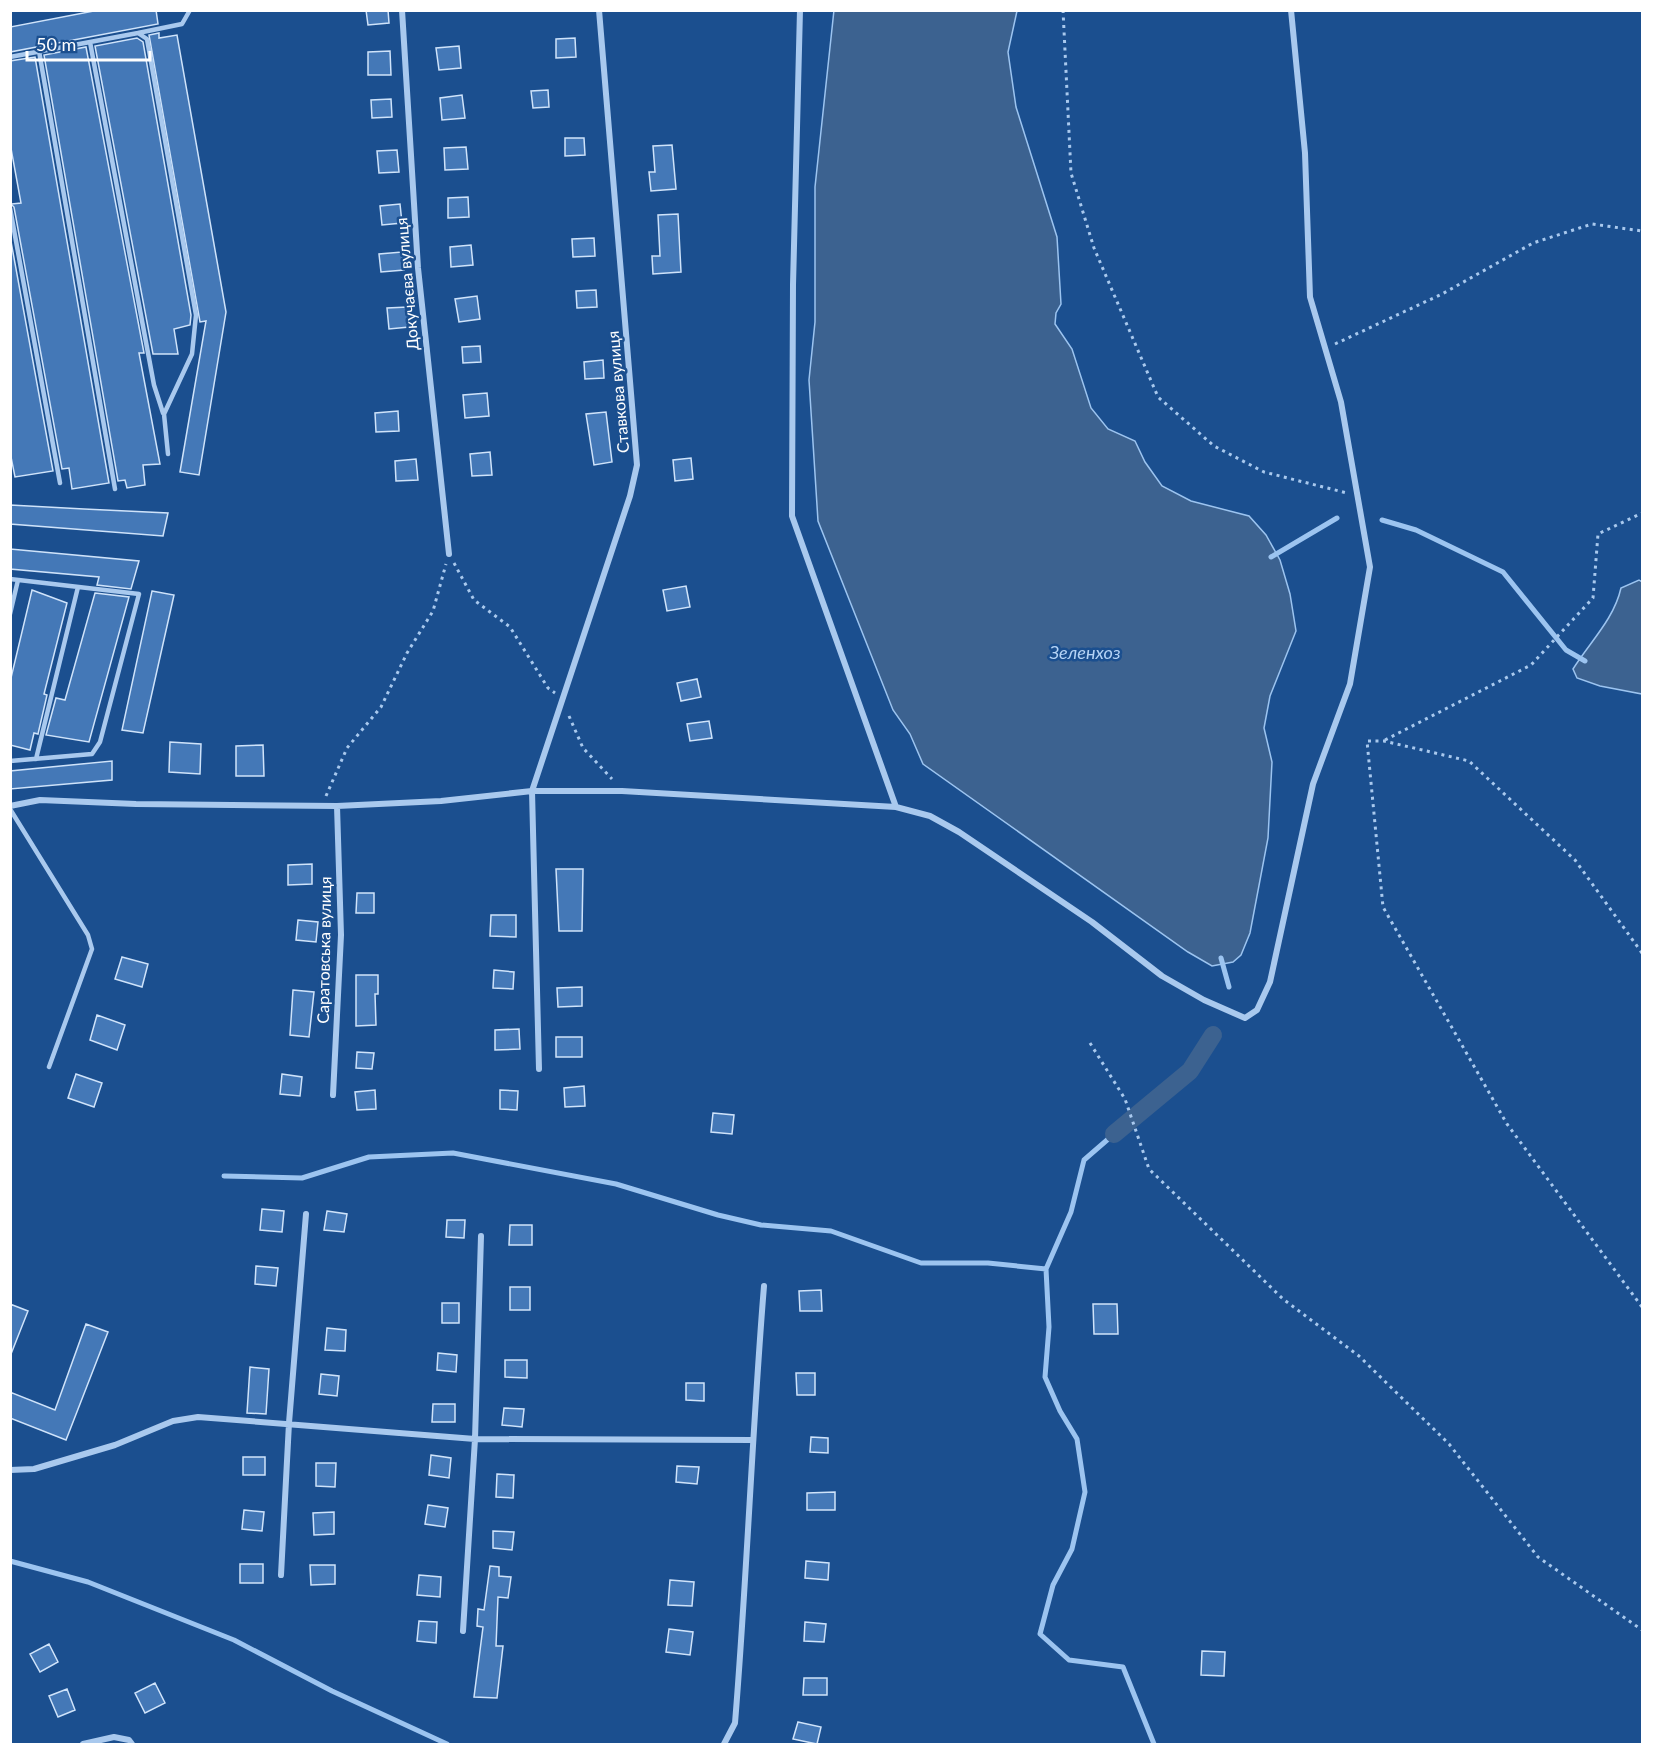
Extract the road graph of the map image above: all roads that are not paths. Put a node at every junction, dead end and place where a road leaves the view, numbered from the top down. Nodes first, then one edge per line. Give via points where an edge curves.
1 (190, 10) edge
2 (402, 10) edge
3 (599, 10) edge
4 (800, 10) edge
5 (1291, 10) edge
6 (138, 33) junction
7 (90, 42) junction
8 (39, 51) junction
9 (10, 57) edge
10 (10, 208) edge
11 (164, 414) junction
12 (168, 454) dead end
13 (60, 483) dead end
14 (115, 489) dead end
15 (449, 554) road end
16 (10, 579) edge
17 (18, 580) junction
18 (78, 587) junction
19 (10, 614) edge
20 (36, 759) junction
21 (10, 760) edge
22 (532, 791) junction
23 (337, 806) junction
24 (10, 807) edge
25 (896, 807) junction
26 (49, 1067) dead end
27 (539, 1069) dead end
28 (333, 1095) dead end
29 (306, 1214) dead end
30 (481, 1236) dead end
31 (764, 1286) dead end
32 (289, 1423) junction
33 (475, 1439) junction
34 (752, 1440) junction
35 (10, 1470) edge
36 (281, 1575) dead end
37 (463, 1631) dead end
38 (83, 1744) edge
39 (132, 1744) edge
40 (724, 1744) edge

1 - 6 lane via 182,24
2 - 15 street, Докучаєва вулиця via 418,268
3 - 22 street, Ставкова вулиця via 637,465
4 - 25 street via 792,516
5 - 25 street via 1305,153 1310,297 1341,402 1370,567 1350,684 1313,784 1269,982 1257,1010 1245,1018 1204,1000 1162,976 1092,922 959,832 930,816
6 - 7 lane
6 - 11 lane via 147,39 196,315 192,354
7 - 8 lane
7 - 11 lane via 154,385
8 - 9 lane
8 - 14 lane
10 - 13 lane
11 - 12 lane
16 - 17 lane
17 - 18 lane
17 - 19 lane
18 - 20 lane
18 - 20 lane via 139,594 100,742 92,754
20 - 21 lane
22 - 23 street
22 - 25 street via 622,791
22 - 27 street
23 - 24 street via 40,800
23 - 28 street, Саратовська вулиця via 341,935
24 - 26 lane via 88,935 92,949
29 - 32 street
30 - 33 street
31 - 34 street
32 - 33 street
32 - 35 street via 198,1417 173,1421 115,1445 34,1469
32 - 36 street
33 - 34 street
33 - 37 street
34 - 40 street via 748,1559 735,1723
38 - 39 street via 114,1737

